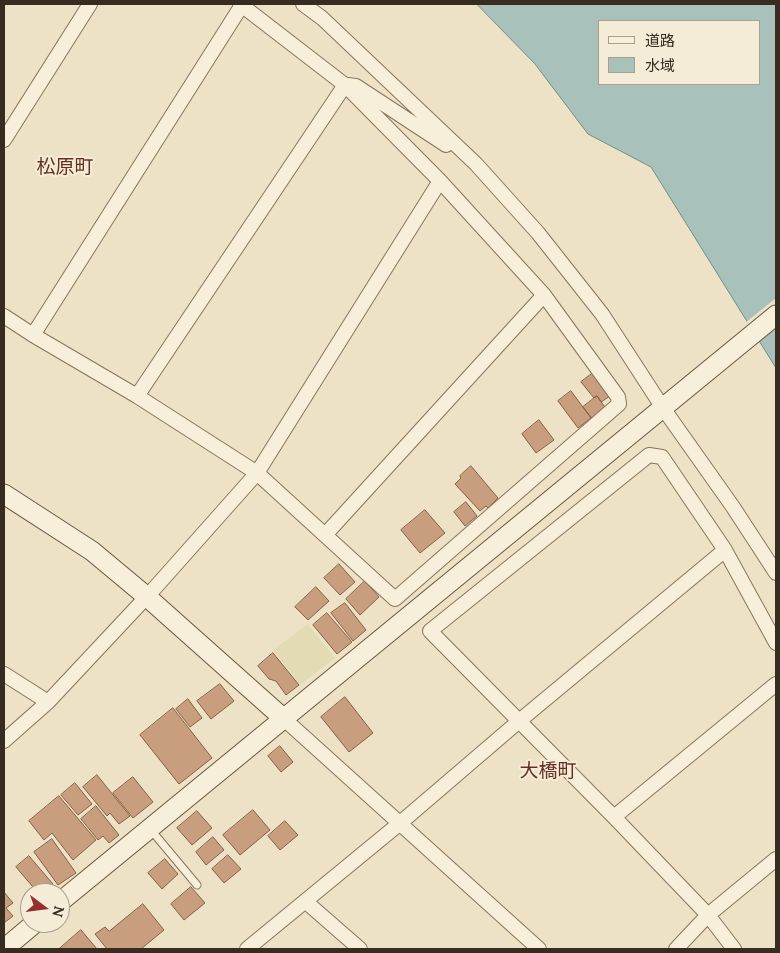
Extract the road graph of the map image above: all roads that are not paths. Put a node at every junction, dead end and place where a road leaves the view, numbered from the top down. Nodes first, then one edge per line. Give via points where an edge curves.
1 (90, 4) edge
2 (241, 4) edge
3 (303, 4) edge
4 (345, 85) junction
5 (4, 140) edge
6 (476, 164) junction
7 (440, 181) junction
8 (544, 296) junction
9 (776, 315) edge
10 (4, 316) edge
11 (34, 335) junction
12 (137, 396) junction
13 (668, 405) junction
14 (257, 472) junction
15 (4, 494) edge
16 (325, 535) junction
17 (725, 550) junction
18 (776, 573) edge
19 (146, 596) junction
20 (776, 643) edge
21 (4, 674) edge
22 (776, 684) edge
23 (48, 702) junction
24 (283, 718) junction
25 (518, 722) junction
26 (4, 741) edge
27 (614, 817) junction
28 (399, 824) junction
29 (149, 828) junction
30 (776, 859) edge
31 (198, 885) dead end
32 (70, 894) edge
33 (305, 900) junction
34 (708, 915) junction
35 (23, 933) edge
36 (4, 949) edge
37 (247, 949) edge
38 (360, 949) edge
39 (539, 949) edge
40 (676, 949) edge
41 (734, 949) edge

1 - 5 street
2 - 4 street
2 - 11 street
3 - 6 street via 322,18
4 - 6 street via 356,86
4 - 7 street
4 - 12 street
6 - 13 street via 538,232
7 - 8 street
7 - 14 street
8 - 16 street
8 - 16 street via 618,397 619,404 395,599
9 - 13 street
10 - 11 street
11 - 12 street
12 - 14 street
13 - 18 street
13 - 24 street
14 - 16 street
14 - 19 street
15 - 19 street via 92,551
17 - 20 street
17 - 25 street
17 - 25 street via 662,457 649,455 430,631
19 - 23 street
19 - 24 street
21 - 23 street
22 - 27 street
23 - 26 street
24 - 28 street
24 - 29 street
25 - 27 street
25 - 28 street
27 - 34 street
28 - 33 street
28 - 39 street
29 - 31 lane
29 - 32 street
30 - 34 street
33 - 37 street
33 - 38 street
34 - 40 street
34 - 41 street
35 - 36 street

